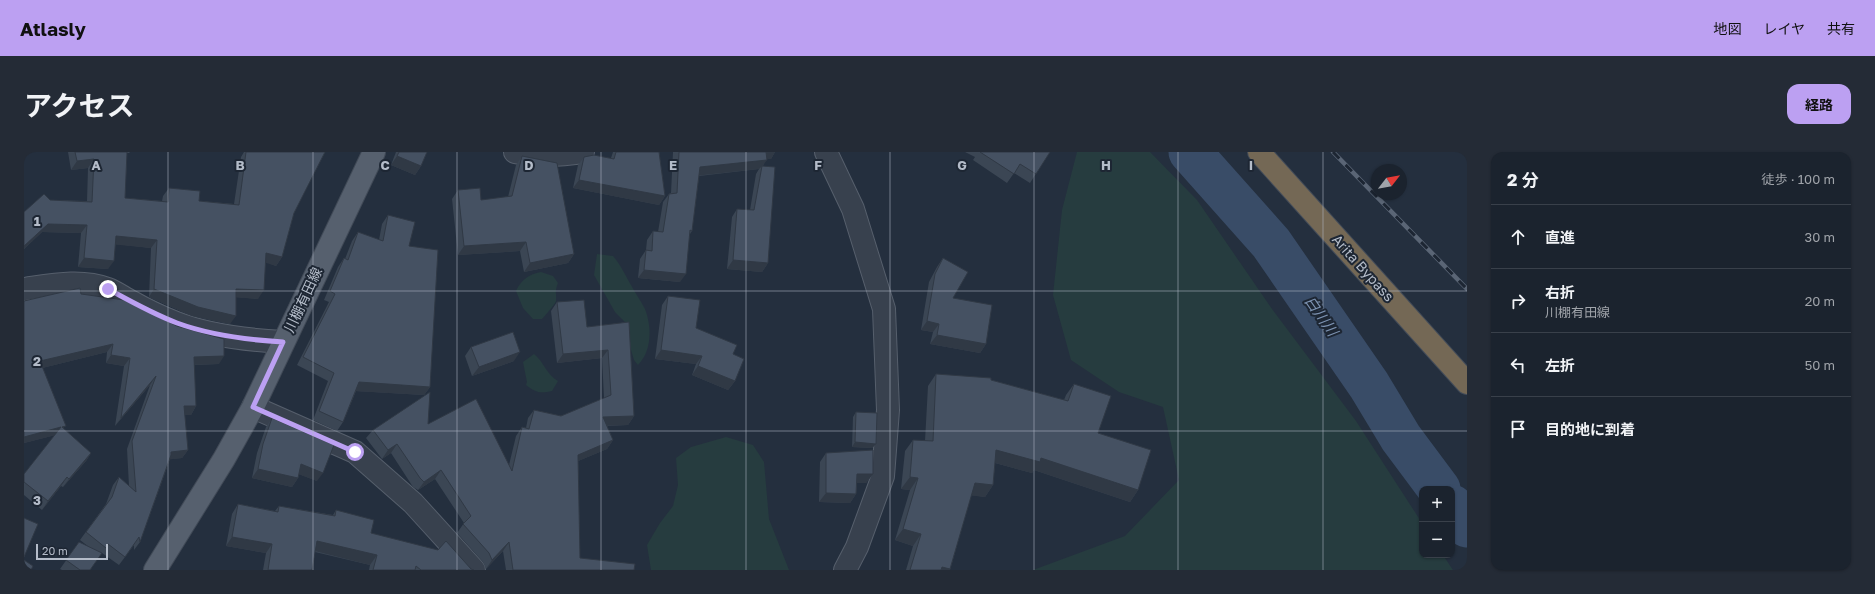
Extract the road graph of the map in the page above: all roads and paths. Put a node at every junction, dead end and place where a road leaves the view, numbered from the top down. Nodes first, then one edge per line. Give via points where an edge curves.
1 (374, 152) edge
2 (515, 152) edge
3 (583, 152) edge
4 (826, 152) edge
5 (1259, 152) edge
6 (24, 289) edge
7 (283, 342) junction
8 (1467, 383) edge
9 (253, 407) junction
10 (155, 570) edge
11 (474, 570) edge
12 (845, 570) edge

1 - 7 main road, 川棚有田線
2 - 3 street via 530,156
4 - 12 street via 853,209 884,309 888,410 883,476 857,547
5 - 8 highway, Arita Bypass
6 - 7 street via 68,283 108,289 177,323 260,341
7 - 9 main road, 川棚有田線
9 - 10 main road, 川棚有田線
9 - 11 street via 355,452 413,504

